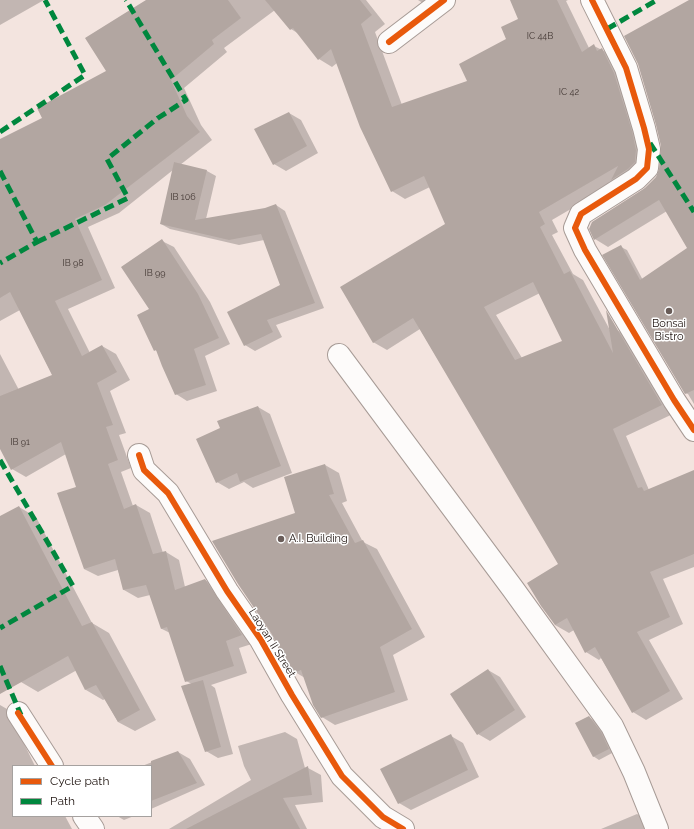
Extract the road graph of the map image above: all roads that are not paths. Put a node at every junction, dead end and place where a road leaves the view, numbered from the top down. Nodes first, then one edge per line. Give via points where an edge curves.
1 (444, 0) edge
2 (592, 0) edge
3 (389, 42) dead end
4 (339, 355) dead end
5 (694, 430) edge
6 (139, 455) dead end
7 (18, 714) dead end
8 (51, 765) edge
9 (85, 817) edge
10 (93, 829) edge
11 (403, 829) edge
12 (657, 829) edge

1 - 3 street
2 - 5 street via 626,68 649,149 647,168 636,179 581,214 575,228 585,250
4 - 12 street via 612,726
6 - 11 street, Laoyan II Street via 144,470 168,493 227,591 261,640 342,776 383,817
7 - 8 street
9 - 10 street

